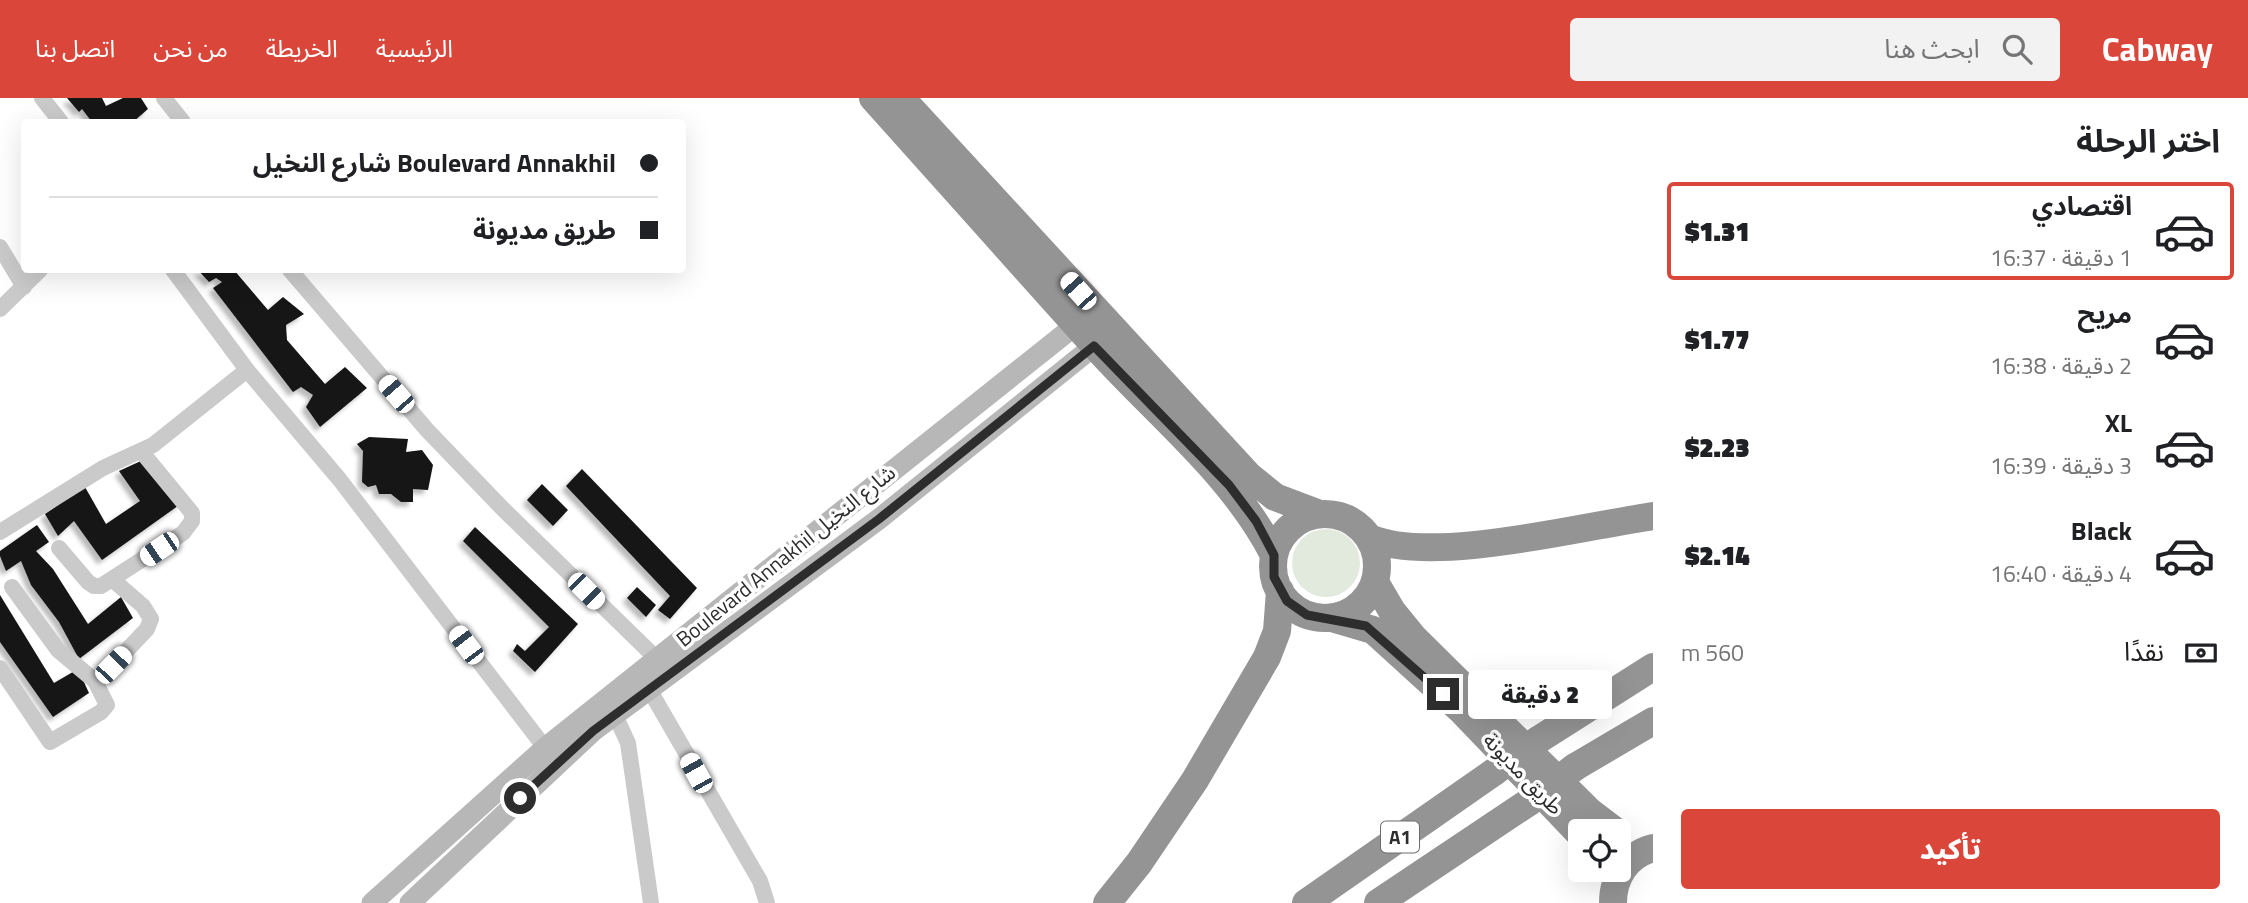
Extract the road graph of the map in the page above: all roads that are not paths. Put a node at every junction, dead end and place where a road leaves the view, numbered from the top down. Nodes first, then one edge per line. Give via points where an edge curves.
1 (42, 98) edge
2 (164, 98) edge
3 (873, 98) edge
4 (901, 98) edge
5 (59, 119) edge
6 (181, 119) edge
7 (0, 247) edge
8 (37, 273) edge
9 (175, 273) edge
10 (293, 273) edge
11 (24, 287) junction
12 (0, 309) edge
13 (1077, 324) junction
14 (1094, 346) junction
15 (247, 370) junction
16 (141, 451) junction
17 (1320, 514) junction
18 (1653, 516) edge
19 (0, 532) edge
20 (1370, 538) junction
21 (59, 548) dead end
22 (1274, 555) junction
23 (113, 580) junction
24 (1375, 582) junction
25 (12, 587) dead end
26 (1280, 591) junction
27 (1332, 618) junction
28 (657, 659) junction
29 (1653, 667) edge
30 (0, 668) edge
31 (96, 683) junction
32 (649, 689) junction
33 (615, 715) junction
34 (1653, 720) edge
35 (551, 756) junction
36 (1599, 819) edge
37 (1568, 821) edge
38 (1631, 838) edge
39 (1653, 847) edge
40 (1611, 888) edge
41 (372, 903) edge
42 (411, 903) edge
43 (650, 903) edge
44 (766, 903) edge
45 (1107, 903) edge
46 (1306, 903) edge
47 (1378, 903) edge

1 - 5 street
2 - 6 street
3 - 13 highway
4 - 17 highway via 1249,477 1275,497
7 - 11 street
8 - 11 street
9 - 15 street
10 - 28 street via 427,429
11 - 12 street
13 - 14 highway
13 - 28 street, Boulevard Annakhil شارع النخيل
14 - 22 highway via 1229,485
14 - 32 street, Boulevard Annakhil شارع النخيل via 879,519
15 - 16 street
15 - 35 street via 340,480
16 - 19 street via 103,468
16 - 23 street via 187,504 192,522 183,533
17 - 20 highway via 1348,519
17 - 22 highway via 1290,527
18 - 20 highway via 1446,547 1398,548
20 - 24 highway via 1377,560
21 - 23 street via 94,586
22 - 26 highway via 1274,577
23 - 31 street via 151,619
24 - 27 highway via 1359,606
24 - 36 highway, طريق مديونة via 1414,638
25 - 31 street via 58,650
26 - 27 highway via 1301,612
26 - 45 highway via 1277,631 1267,657 1195,780
27 - 37 highway, طريق مديونة via 1366,626 1379,635 1463,712
28 - 35 street, Boulevard Annakhil شارع النخيل
29 - 46 highway, A1, bridge via 1538,740
30 - 31 street via 50,742 107,705
32 - 33 street, Boulevard Annakhil شارع النخيل
32 - 44 street via 760,881
33 - 35 street, Boulevard Annakhil شارع النخيل
33 - 43 street via 628,743
34 - 47 highway, A1, bridge via 1575,767
35 - 41 street, Boulevard Annakhil شارع النخيل
35 - 42 street, Boulevard Annakhil شارع النخيل
38 - 39 highway, طريق مديونة
39 - 40 highway via 1627,863

